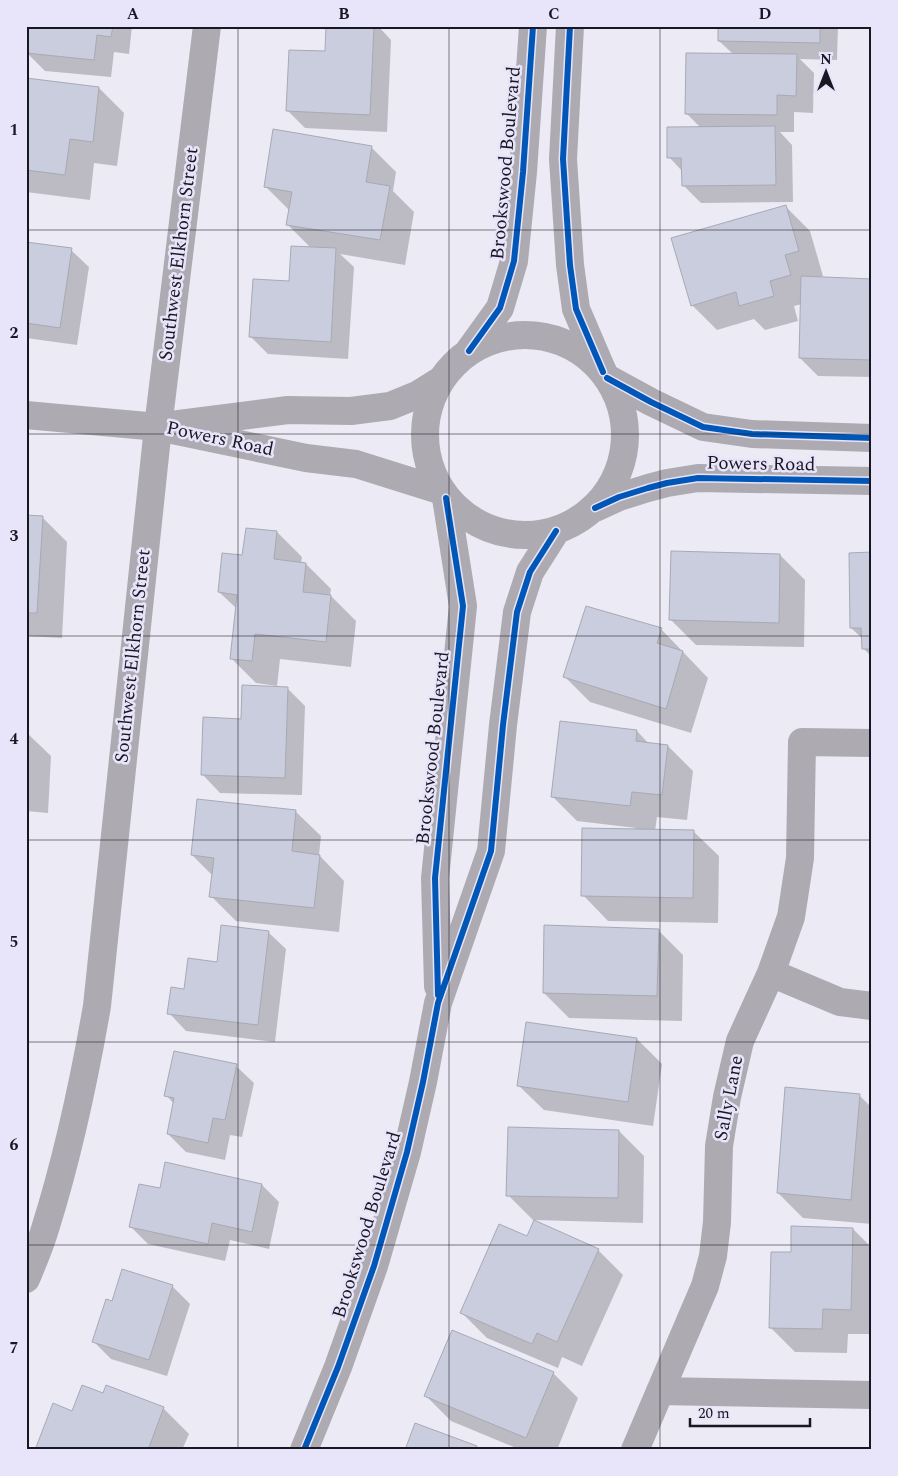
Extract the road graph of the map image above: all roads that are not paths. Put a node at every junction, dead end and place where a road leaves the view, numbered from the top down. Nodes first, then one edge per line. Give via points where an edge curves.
1 (207, 26) edge
2 (533, 26) edge
3 (570, 26) edge
4 (470, 351) junction
5 (605, 375) junction
6 (441, 380) junction
7 (26, 415) edge
8 (158, 427) junction
9 (872, 438) edge
10 (872, 481) edge
11 (444, 494) junction
12 (595, 508) junction
13 (556, 531) junction
14 (872, 743) edge
15 (771, 972) junction
16 (438, 1003) junction
17 (872, 1006) edge
18 (26, 1279) edge
19 (660, 1392) junction
20 (872, 1394) edge
21 (304, 1450) edge
22 (635, 1450) edge

1 - 8 street, Southwest Elkhorn Street
2 - 4 street, Brookswood Boulevard via 514,261 500,308
3 - 5 street via 563,159 570,265 576,309
4 - 5 main road via 496,338 526,334 555,339 582,352
4 - 6 main road
5 - 9 main road, Powers Road via 703,427 752,434
5 - 12 main road via 618,397 625,426 624,456 613,484
6 - 8 street, Powers Road via 390,406 351,411 288,410
6 - 11 main road via 428,408 424,440 430,470
7 - 8 street
8 - 11 street, Powers Road via 306,458 356,464
8 - 18 street, Southwest Elkhorn Street via 96,1006 86,1072 45,1230
10 - 12 main road, Powers Road via 698,478 648,488
11 - 13 main road via 468,518 496,532 526,536
11 - 16 main road, Brookswood Boulevard via 463,606 435,878
12 - 13 main road via 577,522
13 - 16 main road, Brookswood Boulevard via 530,572 517,612 491,851
14 - 15 street, Sally Lane via 802,742 800,858 790,917
15 - 17 street via 840,1002
15 - 19 street, Sally Lane via 740,1041 727,1097 719,1146 718,1222 706,1286
16 - 21 main road, Brookswood Boulevard via 406,1152 374,1266
19 - 20 street
19 - 22 street, Sally Lane

